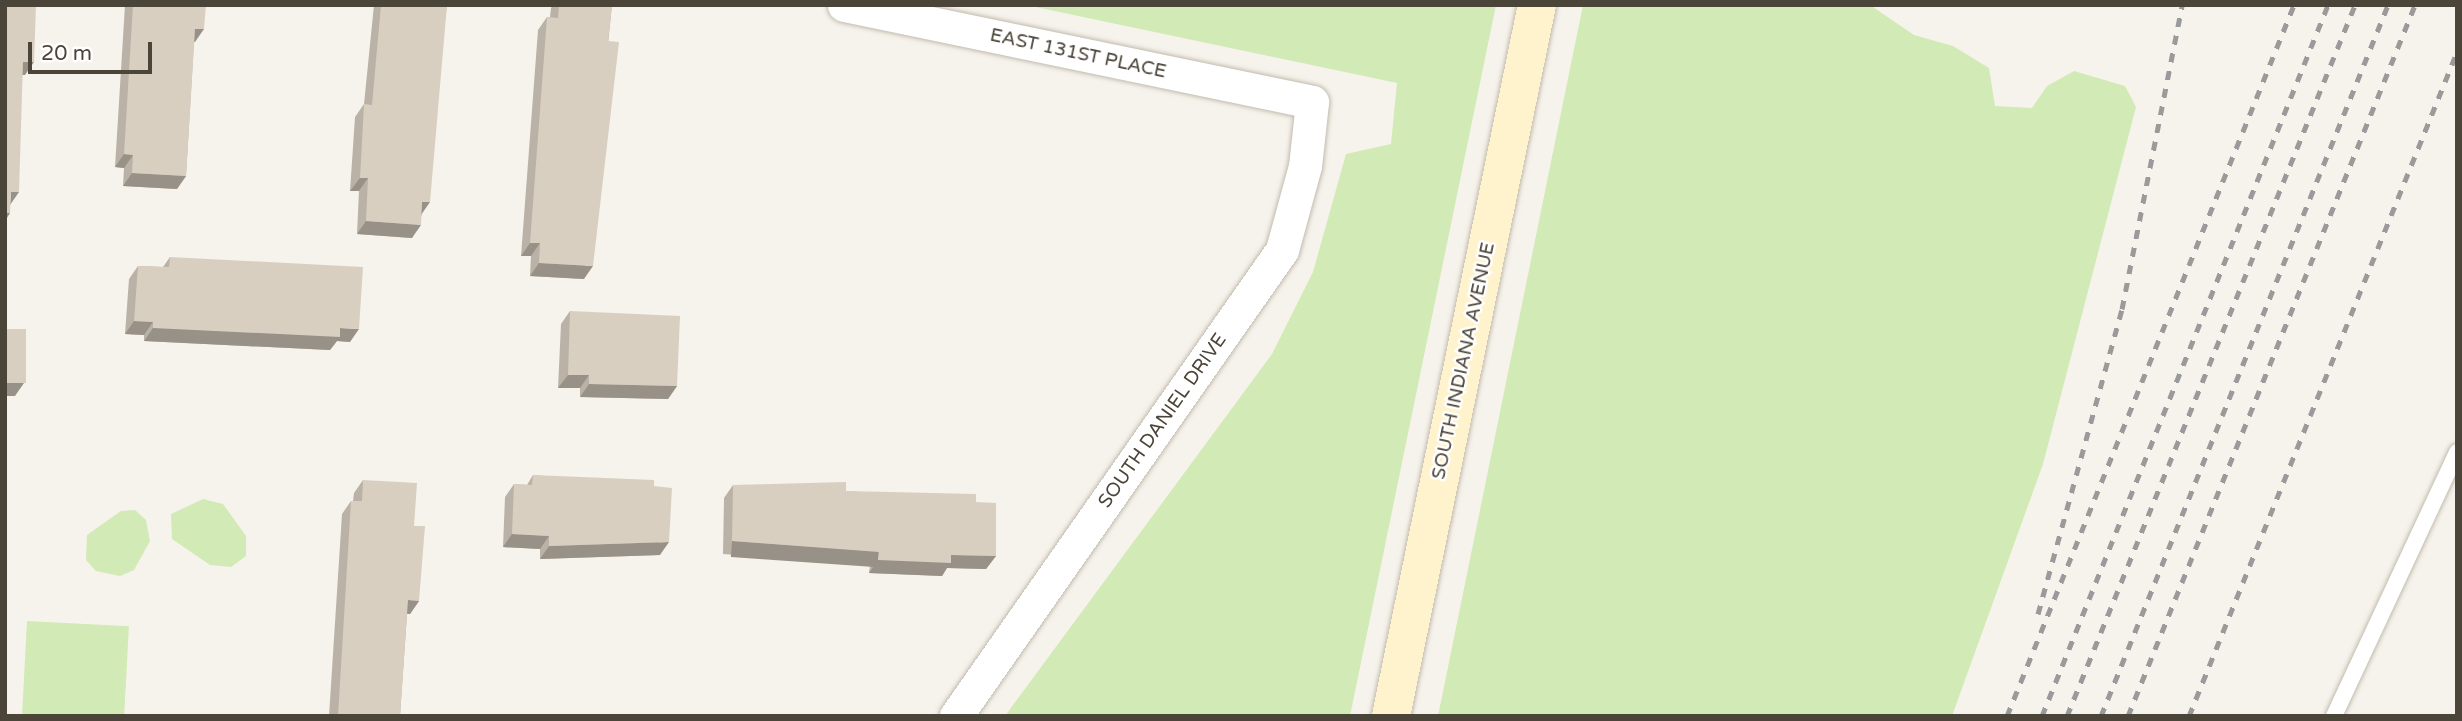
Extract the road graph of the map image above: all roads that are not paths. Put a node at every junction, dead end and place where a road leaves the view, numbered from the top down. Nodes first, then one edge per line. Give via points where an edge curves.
1 (844, 5) edge
2 (1537, 5) edge
3 (1312, 102) joint
4 (2457, 452) edge
5 (956, 716) edge
6 (1391, 716) edge
7 (2334, 716) edge

1 - 3 street, EAST 131ST PLACE
2 - 6 main road, SOUTH INDIANA AVENUE
3 - 5 street, SOUTH DANIEL DRIVE via 1306,166 1282,250
4 - 7 lane

